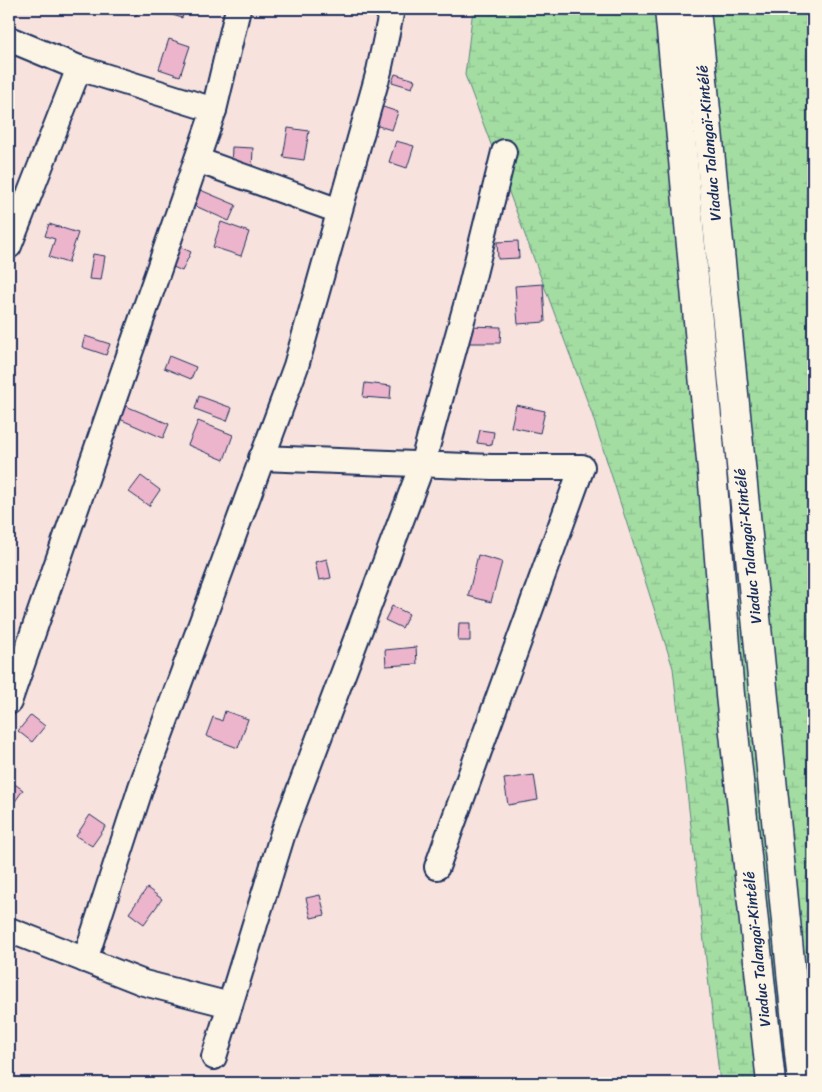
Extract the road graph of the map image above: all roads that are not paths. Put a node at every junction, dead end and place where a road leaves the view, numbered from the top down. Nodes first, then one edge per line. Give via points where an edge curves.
1 (238, 9) edge
2 (392, 9) edge
3 (668, 9) edge
4 (696, 9) edge
5 (9, 39) edge
6 (79, 68) junction
7 (214, 110) junction
8 (504, 152) dead end
9 (197, 160) junction
10 (339, 211) junction
11 (9, 246) edge
12 (261, 458) junction
13 (422, 465) junction
14 (9, 702) edge
15 (437, 867) dead end
16 (9, 930) edge
17 (85, 960) junction
18 (230, 1005) junction
19 (214, 1057) dead end
20 (771, 1083) edge
21 (802, 1083) edge

1 - 7 street
2 - 10 street
3 - 20 highway, Viaduc Talangaï-Kintélé via 730,695
4 - 21 highway, Viaduc Talangaï-Kintélé
5 - 6 street
6 - 7 street
6 - 11 street
7 - 9 street
8 - 13 street
9 - 10 street
9 - 14 street
10 - 12 street via 296,366
12 - 13 street
12 - 17 street via 141,787
13 - 15 street via 582,467
13 - 18 street via 283,833
16 - 17 street
17 - 18 street via 144,983
18 - 19 street

